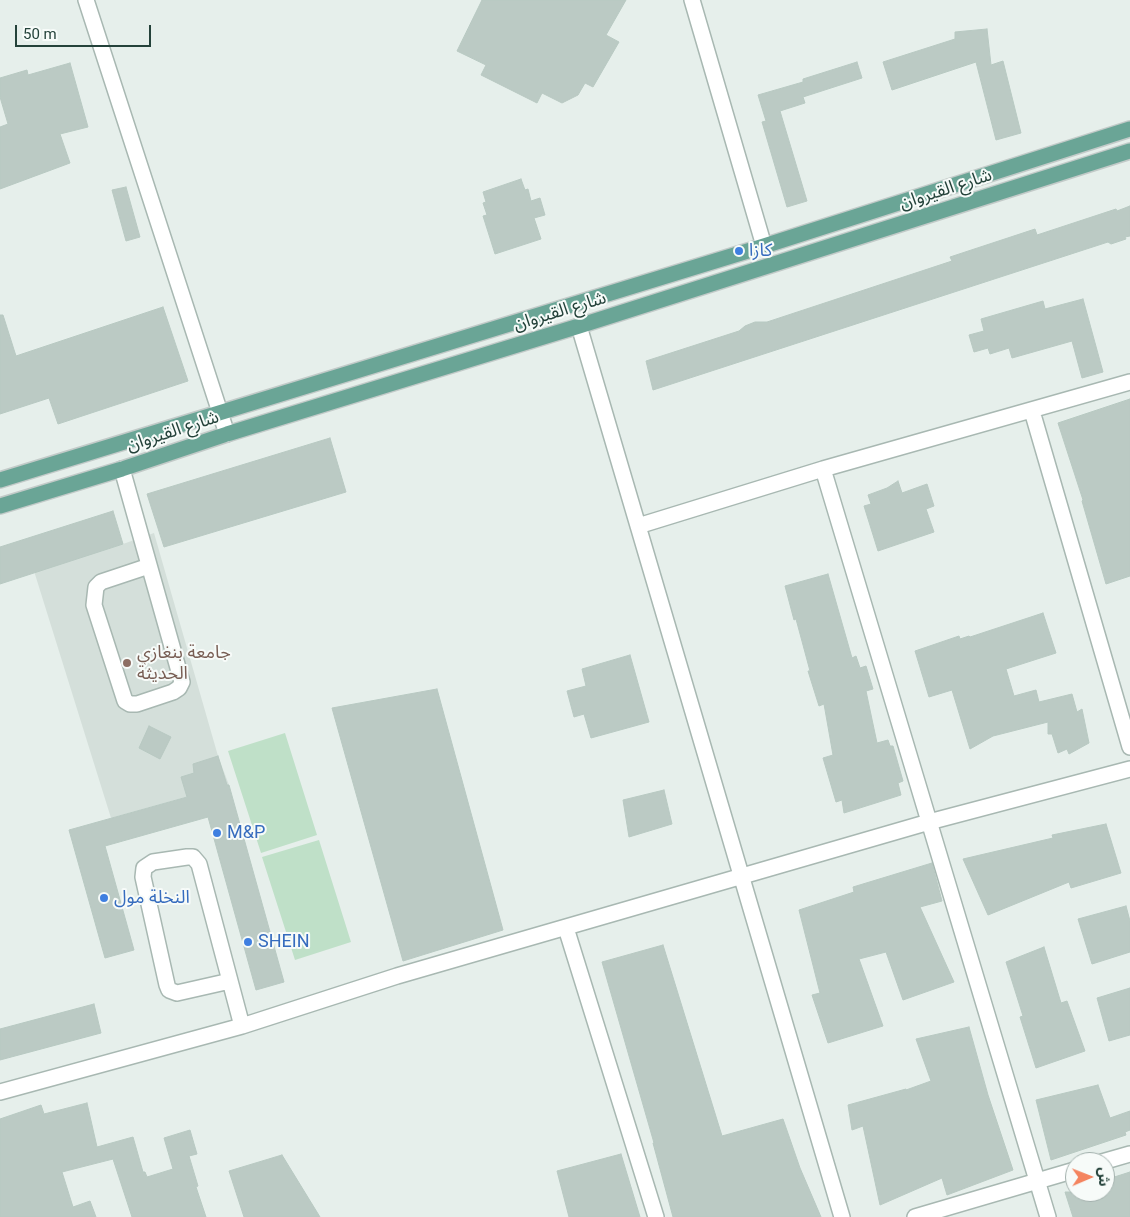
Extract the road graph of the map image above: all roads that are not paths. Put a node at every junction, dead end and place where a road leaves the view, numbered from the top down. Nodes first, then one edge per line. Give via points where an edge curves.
1 (86, 0) edge
2 (692, 0) edge
3 (1130, 128) edge
4 (1130, 151) edge
5 (764, 246) junction
6 (579, 326) junction
7 (1130, 382) edge
8 (1032, 411) junction
9 (219, 412) junction
10 (226, 434) junction
11 (122, 469) junction
12 (823, 469) junction
13 (0, 480) edge
14 (0, 506) edge
15 (638, 526) junction
16 (149, 566) junction
17 (1130, 748) edge
18 (1130, 769) edge
19 (929, 822) junction
20 (742, 877) junction
21 (566, 928) junction
22 (230, 981) junction
23 (242, 1026) junction
24 (0, 1092) edge
25 (1130, 1154) edge
26 (1115, 1158) edge
27 (1065, 1173) edge
28 (1037, 1181) junction
29 (936, 1214) edge
30 (656, 1217) edge
31 (842, 1217) edge
32 (916, 1217) edge
33 (1048, 1217) edge

1 - 9 street
2 - 5 street
3 - 5 main road, شارع القيروان
4 - 6 main road, شارع القيروان
5 - 9 main road, شارع القيروان
6 - 10 main road, شارع القيروان
6 - 15 street
7 - 8 street
8 - 12 street
8 - 17 street
9 - 10 street
9 - 13 main road, شارع القيروان
10 - 11 main road, شارع القيروان
11 - 14 main road, شارع القيروان
11 - 16 street
12 - 15 street
12 - 19 street
15 - 20 street
16 - 16 street via 182,682 173,692 130,704 125,701 94,605 96,587 101,582
18 - 19 street
19 - 20 street
19 - 28 street
20 - 21 street
20 - 31 street
21 - 23 street via 397,976
21 - 30 street
22 - 22 street via 198,864 187,857 153,862 144,868 143,877 169,990 177,994
22 - 23 street
23 - 24 street
25 - 26 street
27 - 28 street
28 - 29 street
28 - 33 street
29 - 32 street

